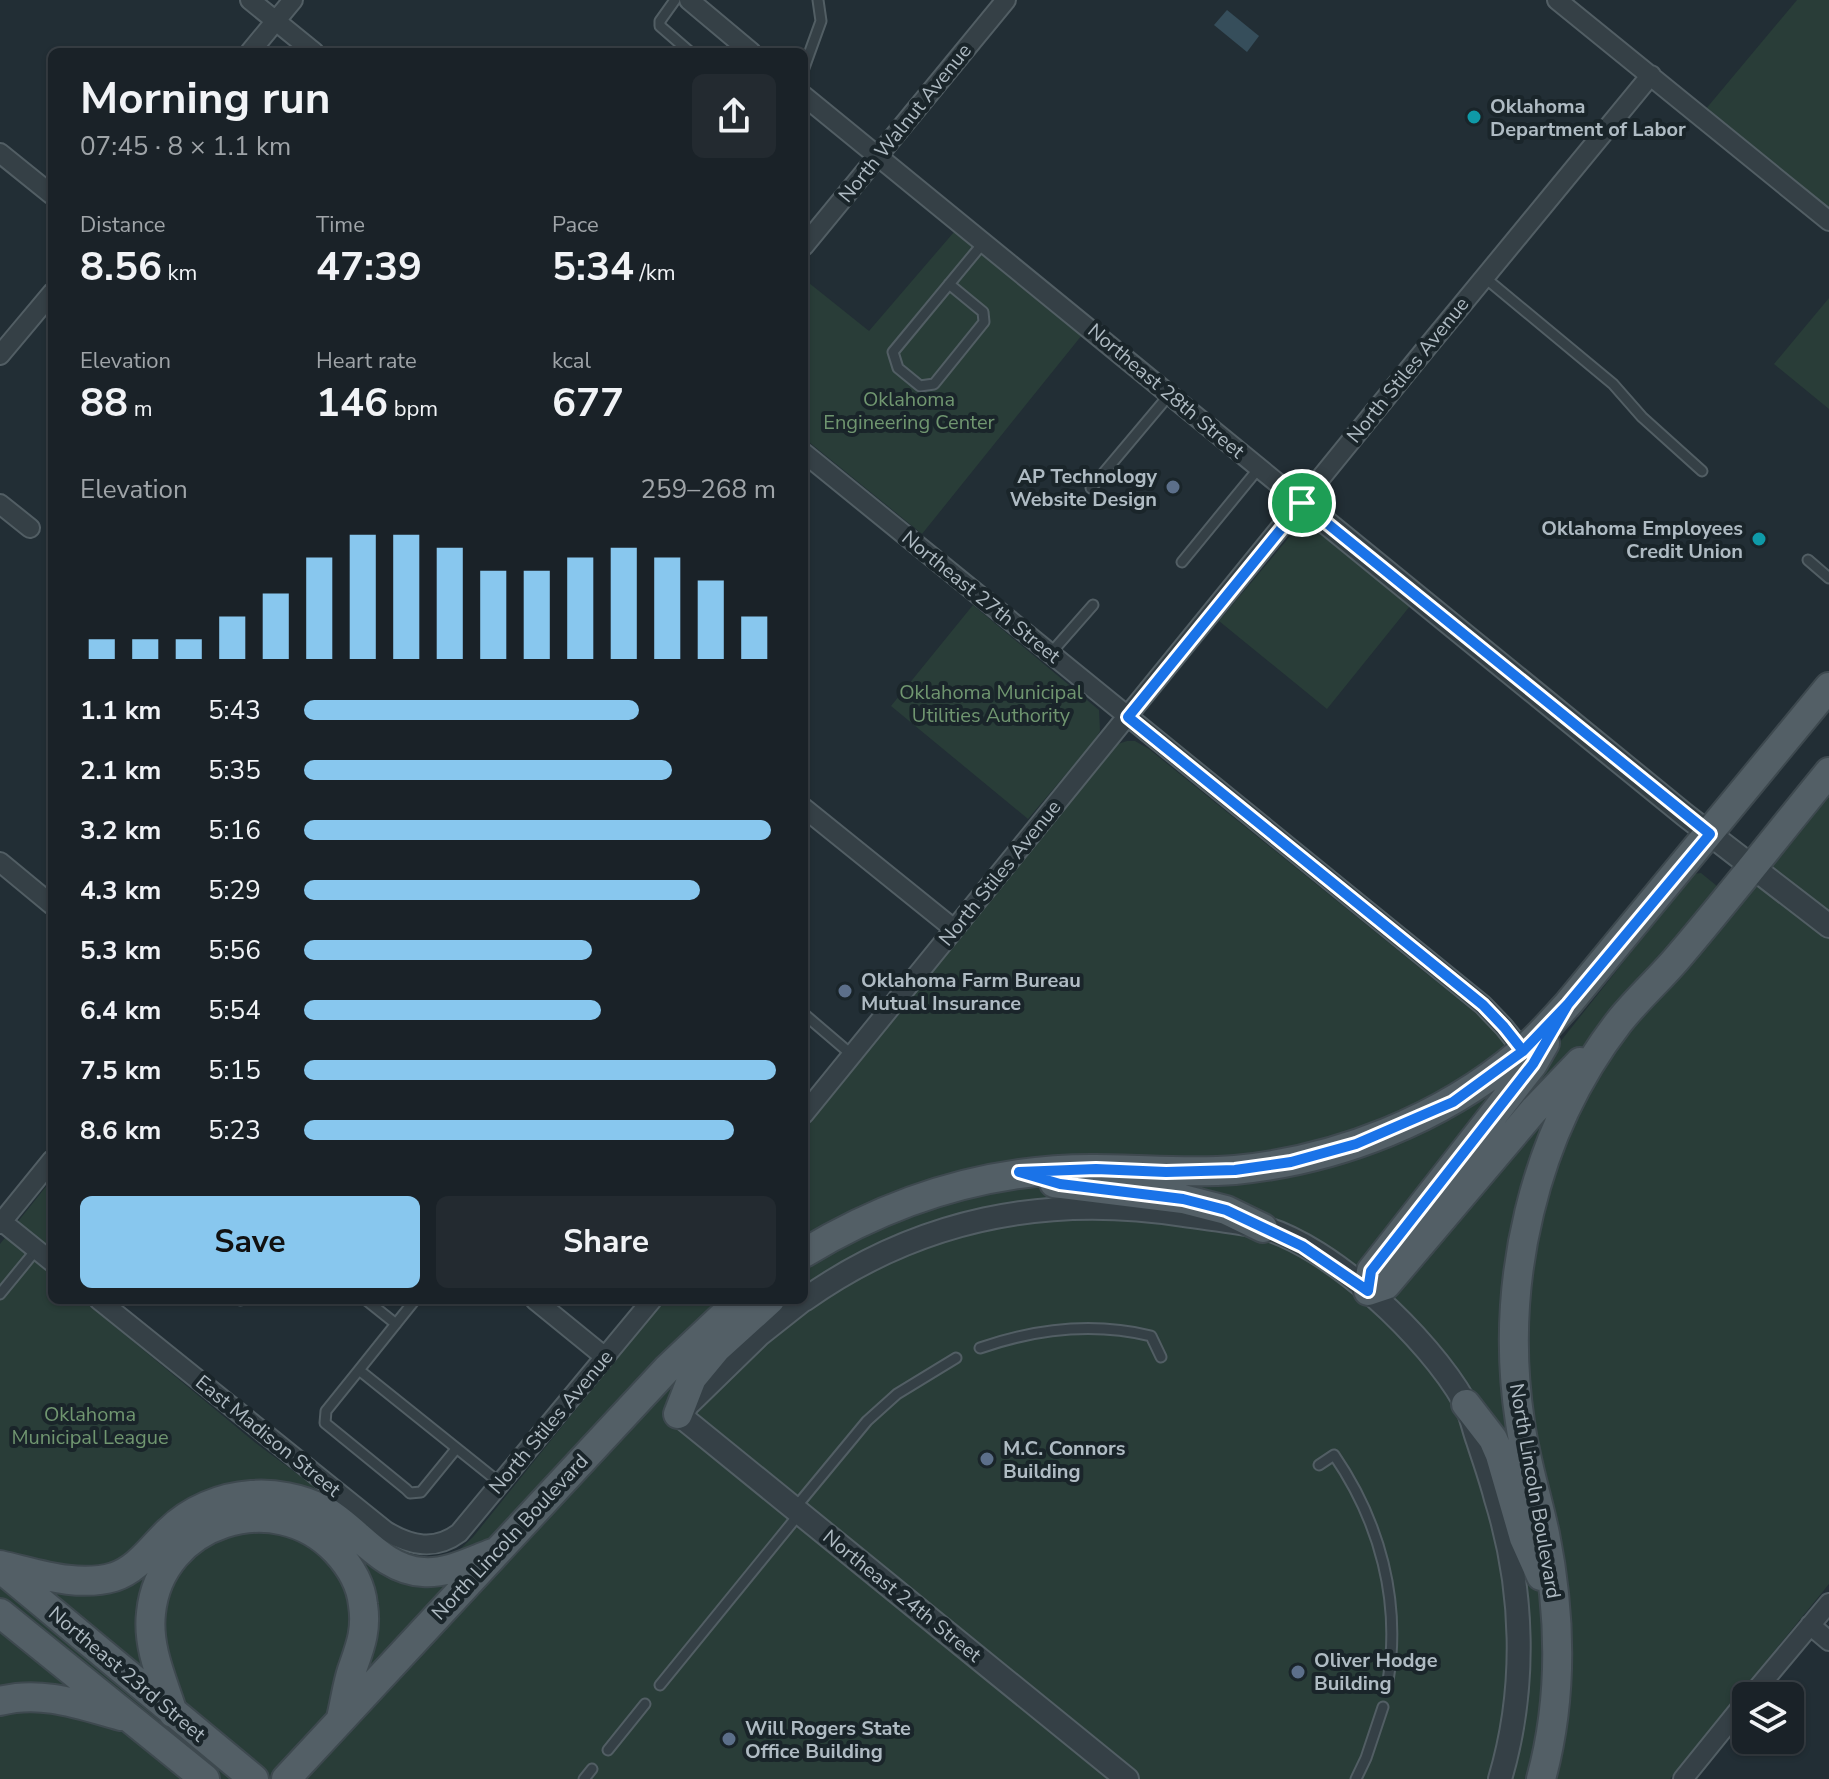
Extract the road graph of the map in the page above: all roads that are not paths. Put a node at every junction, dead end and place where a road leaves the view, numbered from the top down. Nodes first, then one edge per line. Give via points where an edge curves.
1 (250, 0) edge
2 (293, 0) edge
3 (675, 0) edge
4 (689, 0) edge
5 (818, 0) edge
6 (1006, 0) edge
7 (1557, 0) edge
8 (276, 21) junction
9 (253, 48) edge
10 (309, 48) edge
11 (685, 48) edge
12 (746, 48) edge
13 (808, 57) edge
14 (1651, 75) junction
15 (808, 99) edge
16 (0, 153) edge
17 (878, 157) junction
18 (48, 192) edge
19 (1829, 221) edge
20 (808, 237) edge
21 (984, 242) junction
22 (1484, 277) junction
23 (949, 284) junction
24 (48, 298) edge
25 (0, 355) edge
26 (1170, 394) junction
27 (808, 456) edge
28 (1259, 468) junction
29 (1702, 471) dead end
30 (1091, 488) dead end
31 (1302, 503) junction
32 (0, 504) edge
33 (30, 528) dead end
34 (1808, 560) dead end
35 (1182, 562) dead end
36 (1829, 578) edge
37 (1093, 605) dead end
38 (1050, 654) junction
39 (1829, 687) edge
40 (1128, 717) junction
41 (1829, 772) edge
42 (808, 811) edge
43 (1710, 834) junction
44 (0, 862) edge
45 (1752, 866) junction
46 (48, 902) edge
47 (1829, 926) edge
48 (954, 929) junction
49 (1568, 1004) junction
50 (808, 1017) edge
51 (1620, 1021) junction
52 (1523, 1051) junction
53 (852, 1055) junction
54 (808, 1109) edge
55 (48, 1165) edge
56 (1019, 1172) junction
57 (1, 1222) edge
58 (1263, 1228) junction
59 (841, 1230) junction
60 (36, 1250) junction
61 (808, 1251) edge
62 (48, 1259) edge
63 (808, 1268) edge
64 (1368, 1291) junction
65 (0, 1294) edge
66 (808, 1297) edge
67 (104, 1304) edge
68 (371, 1304) edge
69 (412, 1304) edge
70 (540, 1304) edge
71 (649, 1304) edge
72 (736, 1304) edge
73 (766, 1304) edge
74 (799, 1304) edge
75 (396, 1324) junction
76 (980, 1348) dead end
77 (605, 1357) junction
78 (1161, 1357) dead end
79 (956, 1358) dead end
80 (359, 1370) junction
81 (1466, 1404) junction
82 (678, 1414) junction
83 (456, 1449) junction
84 (1319, 1465) dead end
85 (500, 1483) junction
86 (797, 1511) junction
87 (448, 1541) joint
88 (498, 1551) junction
89 (0, 1566) edge
90 (1829, 1603) edge
91 (0, 1613) edge
92 (1558, 1617) junction
93 (1810, 1625) junction
94 (1829, 1641) edge
95 (1388, 1681) dead end
96 (1763, 1682) edge
97 (660, 1685) dead end
98 (0, 1701) edge
99 (645, 1704) dead end
100 (1383, 1707) dead end
101 (173, 1713) junction
102 (1732, 1718) edge
103 (341, 1719) junction
104 (133, 1720) junction
105 (608, 1750) dead end
106 (592, 1769) dead end
107 (290, 1775) edge
108 (1541, 1776) edge
109 (205, 1779) edge
110 (254, 1779) edge
111 (584, 1779) edge
112 (1127, 1779) edge
113 (1356, 1779) edge
114 (1500, 1779) edge
115 (1683, 1779) edge

1 - 8 street
2 - 8 street
3 - 11 lane via 660,26
4 - 12 street
5 - 13 lane via 821,21
6 - 17 street, North Walnut Avenue
7 - 14 street
8 - 9 street
8 - 10 street
14 - 19 street
14 - 22 street, North Stiles Avenue
15 - 17 street, Northeast 28th Street
16 - 18 street
17 - 20 street, North Walnut Avenue
17 - 21 street, Northeast 28th Street
21 - 23 lane
21 - 26 street, Northeast 28th Street
22 - 29 lane via 1613,384
22 - 31 street, North Stiles Avenue
23 - 23 lane via 893,352 898,368 920,386 934,384 984,322 983,312
24 - 25 street
26 - 28 street, Northeast 28th Street
26 - 30 lane
27 - 38 street, Northeast 27th Street
28 - 31 street, Northeast 28th Street
28 - 35 lane
31 - 40 street, North Stiles Avenue
31 - 43 street, Northeast 28th Street
32 - 33 street
34 - 36 lane
37 - 38 lane
38 - 40 street, Northeast 27th Street
39 - 43 main road
40 - 48 street, North Stiles Avenue
40 - 52 street, Northeast 27th Street via 1483,1005
41 - 45 main road, North Lincoln Boulevard
42 - 48 street
43 - 45 street, Northeast 28th Street
43 - 49 main road
44 - 46 street
45 - 47 street, Northeast 28th Street
45 - 51 main road, North Lincoln Boulevard
48 - 53 street, North Stiles Avenue
49 - 52 main road
49 - 64 main road via 1533,1064 1371,1271
50 - 53 lane
51 - 64 main road via 1534,1110 1386,1285
51 - 92 main road, North Lincoln Boulevard via 1551,1142 1531,1207 1516,1293 1514,1377 1520,1424
52 - 56 main road via 1453,1102 1320,1155 1235,1170
53 - 54 street, North Stiles Avenue
55 - 57 street
56 - 58 main road via 1060,1184 1183,1199 1226,1210
56 - 59 main road via 898,1204
57 - 60 street
58 - 64 street via 1302,1246
58 - 66 street via 1104,1206 1020,1212 914,1240
59 - 61 main road
59 - 63 main road
60 - 62 street
60 - 65 lane
64 - 81 street via 1424,1344
67 - 87 street, East Madison Street via 386,1531 419,1545
68 - 75 lane
69 - 75 lane
70 - 77 street
71 - 77 street, North Stiles Avenue
72 - 88 main road, North Lincoln Boulevard via 667,1369
73 - 82 main road via 692,1378
74 - 82 street
75 - 80 lane
76 - 78 lane via 1034,1333 1098,1328 1151,1336
77 - 85 street, North Stiles Avenue
79 - 86 lane via 897,1394 867,1421
80 - 83 lane
80 - 83 lane via 323,1419 410,1493 421,1492
81 - 92 main road via 1496,1447 1524,1538
81 - 114 street via 1515,1577 1517,1690
82 - 86 street, Northeast 24th Street
83 - 85 lane
84 - 95 lane via 1334,1455 1362,1500 1385,1566 1393,1630
85 - 87 street, North Stiles Avenue
86 - 97 lane
86 - 112 street, Northeast 24th Street
88 - 89 main road via 440,1572 407,1570 322,1510 302,1501 251,1495 224,1499 184,1518 136,1565 115,1576 73,1580
88 - 103 main road, North Lincoln Boulevard
89 - 101 main road, Northeast 23rd Street
90 - 93 street
91 - 104 main road, Northeast 23rd Street
92 - 108 main road, North Lincoln Boulevard via 1555,1709
93 - 94 street
93 - 96 street
98 - 104 main road via 30,1695
99 - 105 lane
100 - 113 lane
101 - 103 main road via 151,1639 157,1587 180,1550 203,1531 232,1519 261,1516 286,1520 320,1537 348,1565 358,1585 364,1606 363,1641
101 - 110 main road, Northeast 23rd Street
102 - 115 street
103 - 107 main road, North Lincoln Boulevard
104 - 109 main road, Northeast 23rd Street
106 - 111 lane

